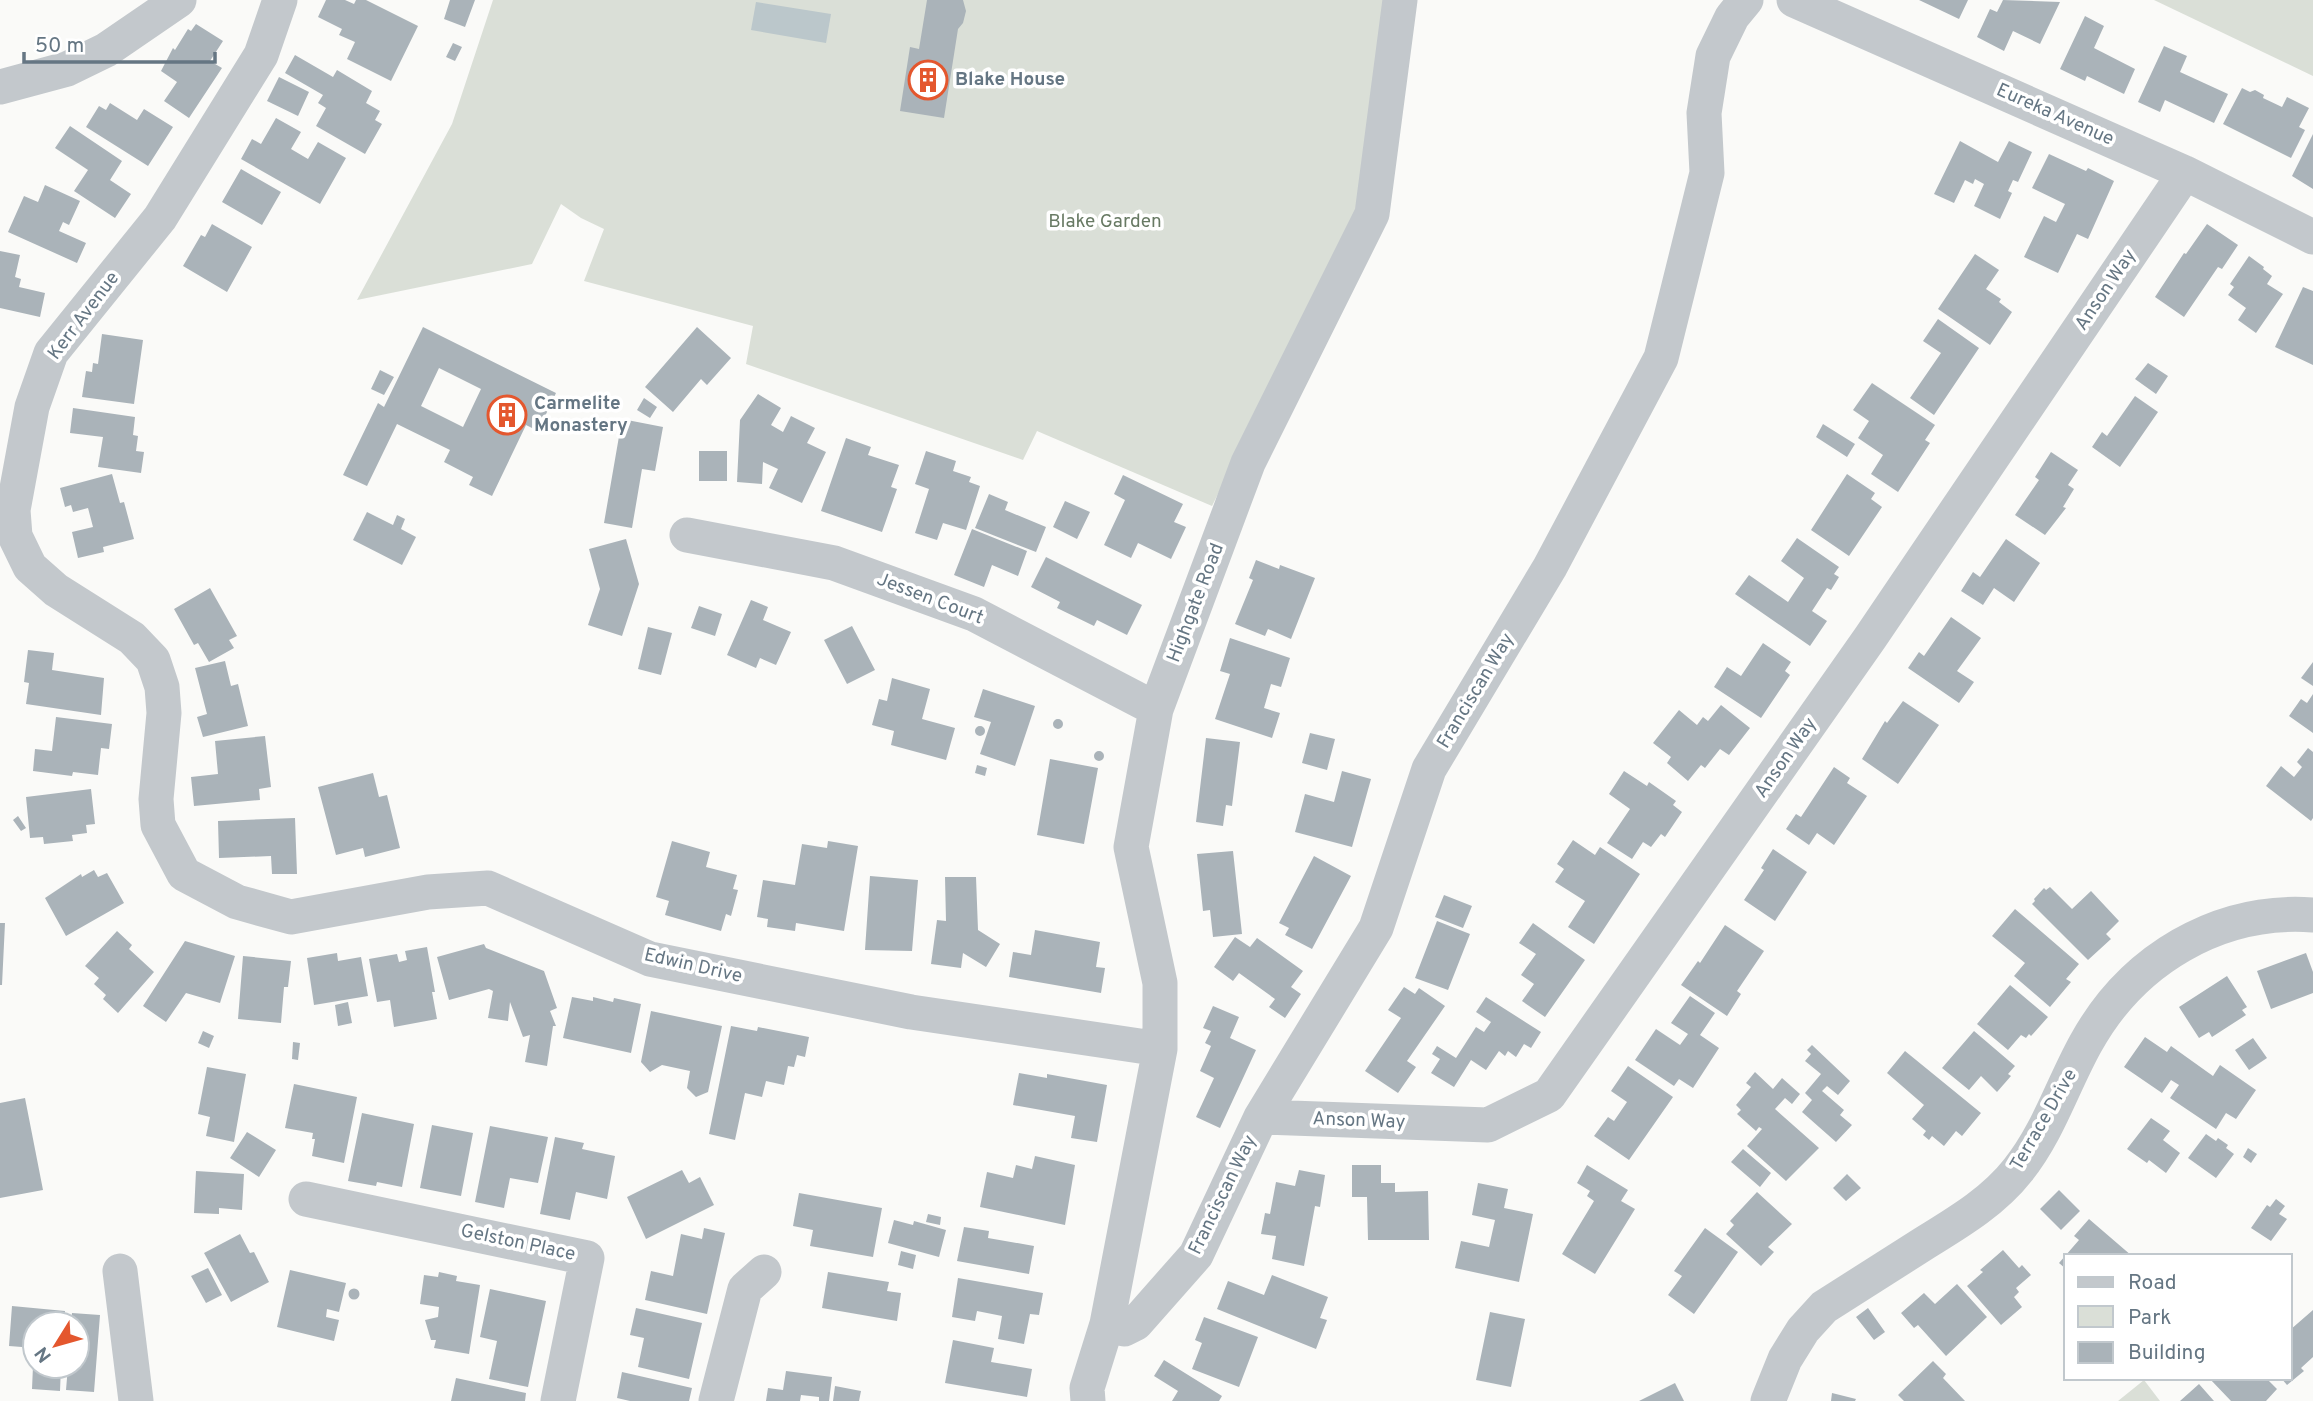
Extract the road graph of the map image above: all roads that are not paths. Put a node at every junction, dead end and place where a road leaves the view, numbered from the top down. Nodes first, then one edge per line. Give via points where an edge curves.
1 (179, 0) edge
2 (281, 0) edge
3 (1400, 0) edge
4 (1746, 0) edge
5 (1794, 0) edge
6 (0, 87) edge
7 (2185, 173) junction
8 (2313, 237) edge
9 (687, 535) dead end
10 (1156, 709) junction
11 (237, 902) joint
12 (2313, 915) edge
13 (1160, 1049) junction
14 (1261, 1117) junction
15 (306, 1199) dead end
16 (120, 1271) dead end
17 (764, 1272) dead end
18 (1107, 1324) junction
19 (136, 1401) edge
20 (558, 1401) edge
21 (716, 1401) edge
22 (1088, 1401) edge
23 (1768, 1401) edge

1 - 6 street via 106,50 67,69
2 - 11 street, Kerr Avenue via 261,55 160,218 51,353 32,407 13,510 15,537 30,567 56,590 132,638 153,660 164,713 158,825 184,874
3 - 10 street, Highgate Road via 1372,214 1248,463
4 - 14 street, Franciscan Way via 1713,56 1704,113 1707,173 1661,358 1550,567 1429,769 1376,928
5 - 7 street, Eureka Avenue
7 - 8 street, Eureka Avenue
7 - 14 street, Anson Way via 1870,638 1549,1095 1488,1125
9 - 10 street, Jessen Court via 834,563 974,614
10 - 13 street, Highgate Road via 1131,847 1160,983
11 - 13 street, Edwin Drive via 291,917 428,892 488,888 650,959 911,1013
12 - 23 street, Terrace Drive via 2247,919 2204,932 2147,970 2118,997 2087,1041 2019,1169 1985,1204 1824,1307 1785,1359
13 - 18 street, Highgate Road
14 - 18 street, Franciscan Way via 1196,1255 1136,1323 1124,1329
15 - 20 street, Gelston Place via 587,1258
16 - 19 street
17 - 21 street via 745,1289
18 - 22 street, Highgate Road via 1087,1388

